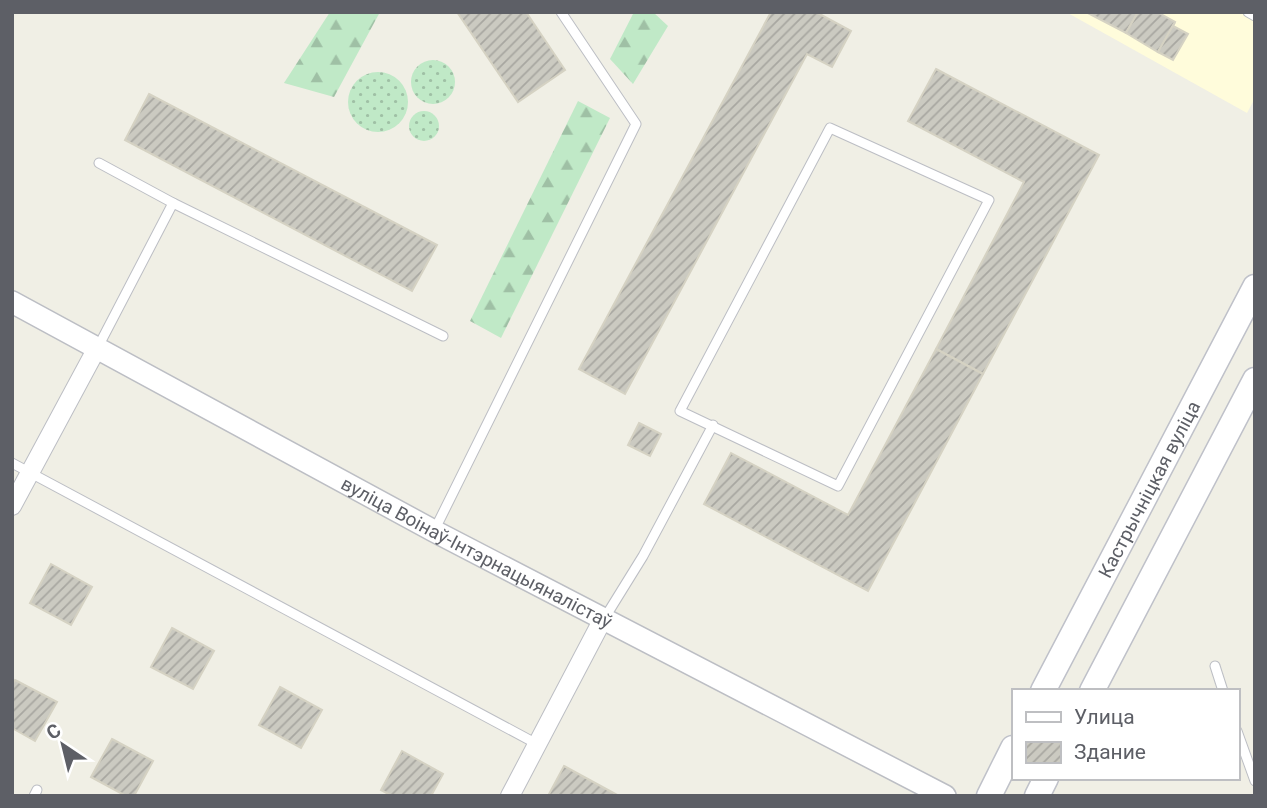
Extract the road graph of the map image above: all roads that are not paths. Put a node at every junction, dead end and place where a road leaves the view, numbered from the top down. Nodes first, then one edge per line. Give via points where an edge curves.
1 (561, 12) edge
2 (1248, 12) edge
3 (1255, 16) edge
4 (99, 163) dead end
5 (173, 203) junction
6 (1255, 287) edge
7 (12, 302) edge
8 (443, 336) dead end
9 (97, 348) junction
10 (1255, 380) edge
11 (713, 425) junction
12 (12, 463) edge
13 (30, 473) junction
14 (12, 506) edge
15 (434, 531) junction
16 (603, 619) junction
17 (1215, 666) dead end
18 (1044, 689) edge
19 (1093, 689) edge
20 (1222, 689) edge
21 (1239, 737) edge
22 (537, 744) junction
23 (1012, 750) edge
24 (1045, 780) edge
25 (1255, 781) edge
26 (510, 796) edge
27 (945, 796) edge
28 (989, 796) edge
29 (1037, 796) edge

1 - 15 lane via 636,124
2 - 3 lane
4 - 5 lane
5 - 8 lane
5 - 9 lane
6 - 18 main road, Кастрычніцкая вуліца
7 - 9 street, вуліца Воінаў-Інтэрнацыяналістаў
9 - 13 street
9 - 15 street, вуліца Воінаў-Інтэрнацыяналістаў
10 - 19 main road
11 - 11 lane via 838,486 989,200 830,128 680,411
11 - 16 lane via 643,556
12 - 13 lane
13 - 14 street
13 - 22 lane
15 - 16 street, вуліца Воінаў-Інтэрнацыяналістаў
16 - 22 street
16 - 27 street, вуліца Воінаў-Інтэрнацыяналістаў
17 - 20 lane
21 - 25 lane
22 - 26 street
23 - 28 main road
24 - 29 main road

